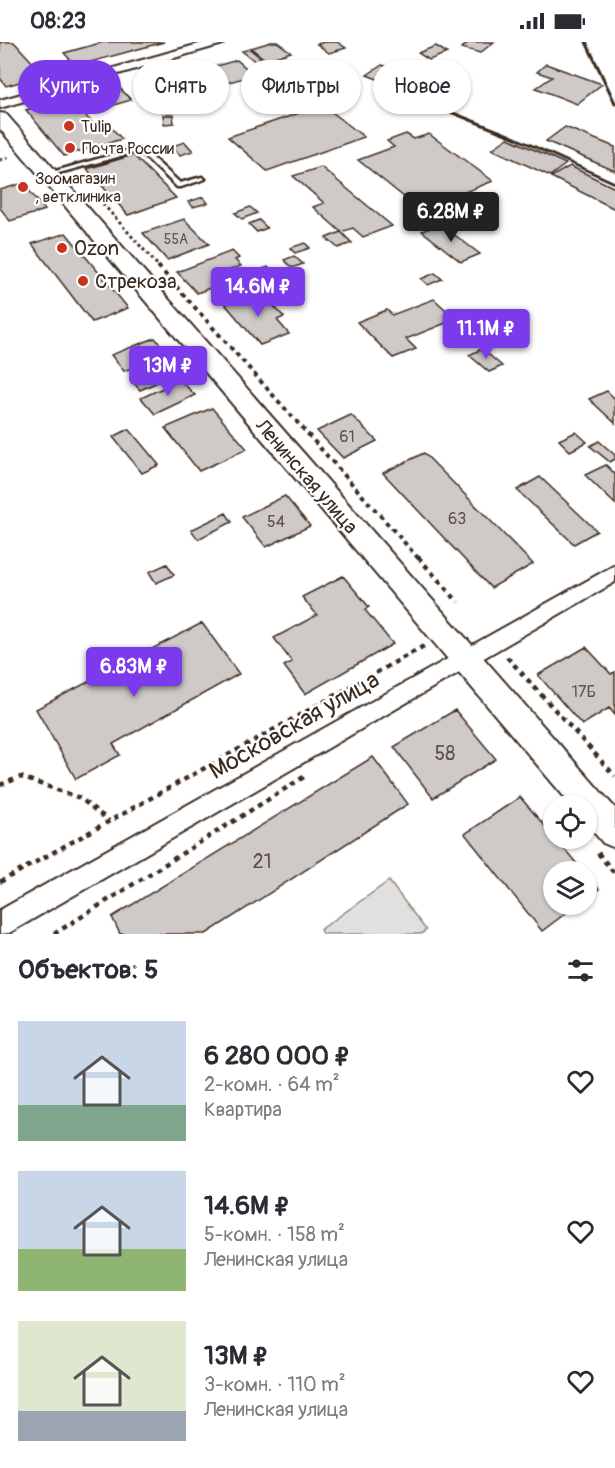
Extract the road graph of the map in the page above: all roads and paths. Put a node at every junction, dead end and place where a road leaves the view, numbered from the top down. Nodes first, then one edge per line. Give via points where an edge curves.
1 (219, 42) edge
2 (0, 104) edge
3 (0, 118) edge
4 (59, 170) junction
5 (202, 179) dead end
6 (615, 573) edge
7 (458, 602) dead end
8 (428, 645) dead end
9 (507, 657) dead end
10 (464, 660) junction
11 (309, 774) dead end
12 (615, 776) edge
13 (0, 785) edge
14 (109, 822) junction
15 (615, 832) edge
16 (0, 882) edge
17 (0, 924) edge
18 (54, 934) edge

1 - 2 street
3 - 4 main road, Ленинская улица
4 - 5 lane via 136,150 179,186
4 - 7 path
4 - 10 main road, Ленинская улица
6 - 10 street, Московская улица
8 - 14 path
9 - 12 path
10 - 15 main road, Ленинская улица
10 - 17 street, Московская улица
11 - 18 path
13 - 14 path via 21,777 80,798
14 - 16 path

